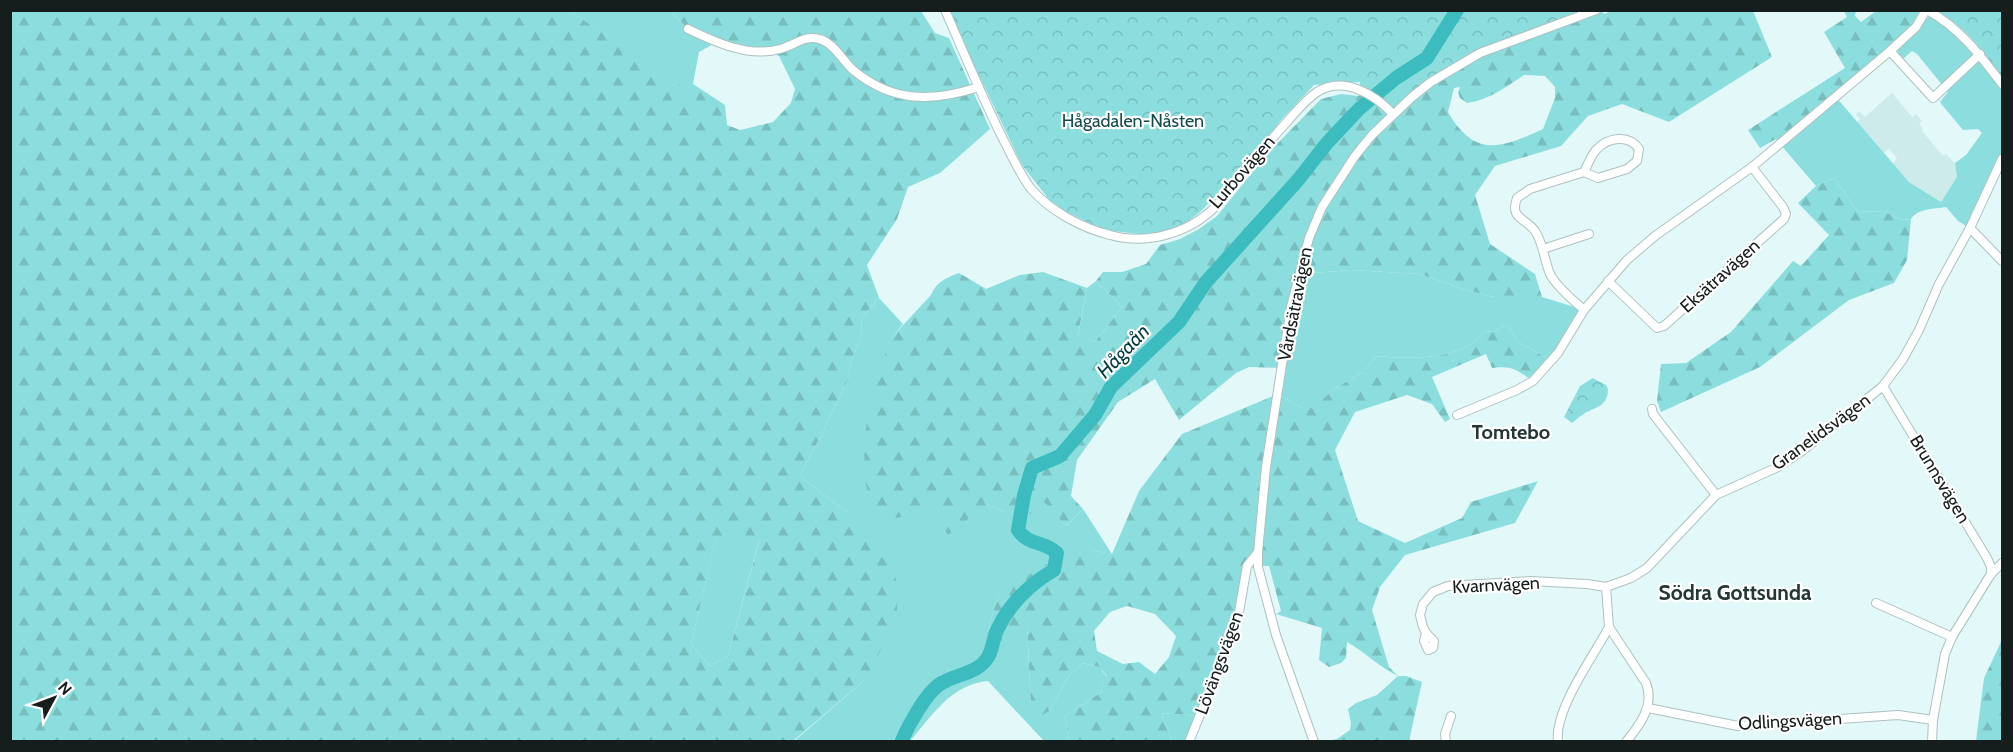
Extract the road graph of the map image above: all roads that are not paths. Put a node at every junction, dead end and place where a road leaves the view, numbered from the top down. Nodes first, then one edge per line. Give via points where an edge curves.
1 (945, 10) edge
2 (1596, 10) edge
3 (1926, 10) edge
4 (688, 29) dead end
5 (1890, 51) junction
6 (1980, 54) junction
7 (2002, 84) edge
8 (979, 87) junction
9 (1394, 114) junction
10 (2002, 159) edge
11 (1752, 167) junction
12 (1584, 172) junction
13 (1970, 228) junction
14 (1589, 234) dead end
15 (1543, 249) junction
16 (2002, 261) edge
17 (1608, 281) junction
18 (1584, 310) junction
19 (1883, 386) junction
20 (1652, 409) dead end
21 (1457, 415) dead end
22 (1716, 495) junction
23 (1258, 552) junction
24 (2002, 563) edge
25 (1990, 574) junction
26 (1606, 587) junction
27 (1876, 603) dead end
28 (1609, 627) junction
29 (1426, 633) dead end
30 (1952, 637) junction
31 (1648, 708) junction
32 (1451, 716) dead end
33 (1933, 720) junction
34 (1189, 741) edge
35 (1314, 741) edge
36 (1446, 741) edge
37 (1558, 741) edge
38 (1626, 741) edge
39 (1932, 741) edge

1 - 8 street, Lurbovägen
2 - 9 street, Vårdsätravägen via 1480,53 1431,82
3 - 5 street via 1916,27
3 - 6 street via 1949,23
4 - 8 street via 717,42 757,51 782,49 807,37 822,39 853,69 892,93 913,97 950,95
5 - 6 street via 1933,98
5 - 11 street
6 - 7 street
8 - 9 street, Lurbovägen via 1012,157 1034,191 1049,205 1092,230 1134,239 1177,231 1214,207 1265,145 1318,91 1348,86 1365,91
9 - 23 street, Vårdsätravägen via 1345,171 1308,238 1291,306 1266,467
10 - 13 street, Granelidsvägen
11 - 17 street via 1655,236
11 - 17 street, Eksätravägen via 1783,207 1784,219 1664,326 1657,328
12 - 12 street via 1593,154 1604,144 1623,138 1639,149 1637,161 1627,169 1598,178
12 - 15 street via 1530,189 1516,198 1517,215 1533,229
13 - 16 street
13 - 19 street, Granelidsvägen via 1911,345
14 - 15 street
15 - 18 street via 1554,279
17 - 18 street
18 - 21 street via 1558,353 1533,381
19 - 22 street, Granelidsvägen via 1778,467
19 - 25 street, Brunnsvägen via 1988,558
20 - 22 street
22 - 26 street, Granelidsvägen via 1647,568
23 - 34 street, Lövängsvägen via 1247,566 1229,643
23 - 35 street, Vårdsätravägen via 1258,567 1276,635
24 - 25 street
25 - 30 street
26 - 28 street
26 - 29 street, Kvarnvägen via 1531,581 1448,586 1433,592 1423,604 1420,615
27 - 30 street
28 - 31 street via 1646,683
28 - 37 street via 1567,700
30 - 33 street via 1945,654
31 - 33 street, Odlingsvägen via 1738,726 1898,715
31 - 38 street
32 - 36 street
33 - 39 street

